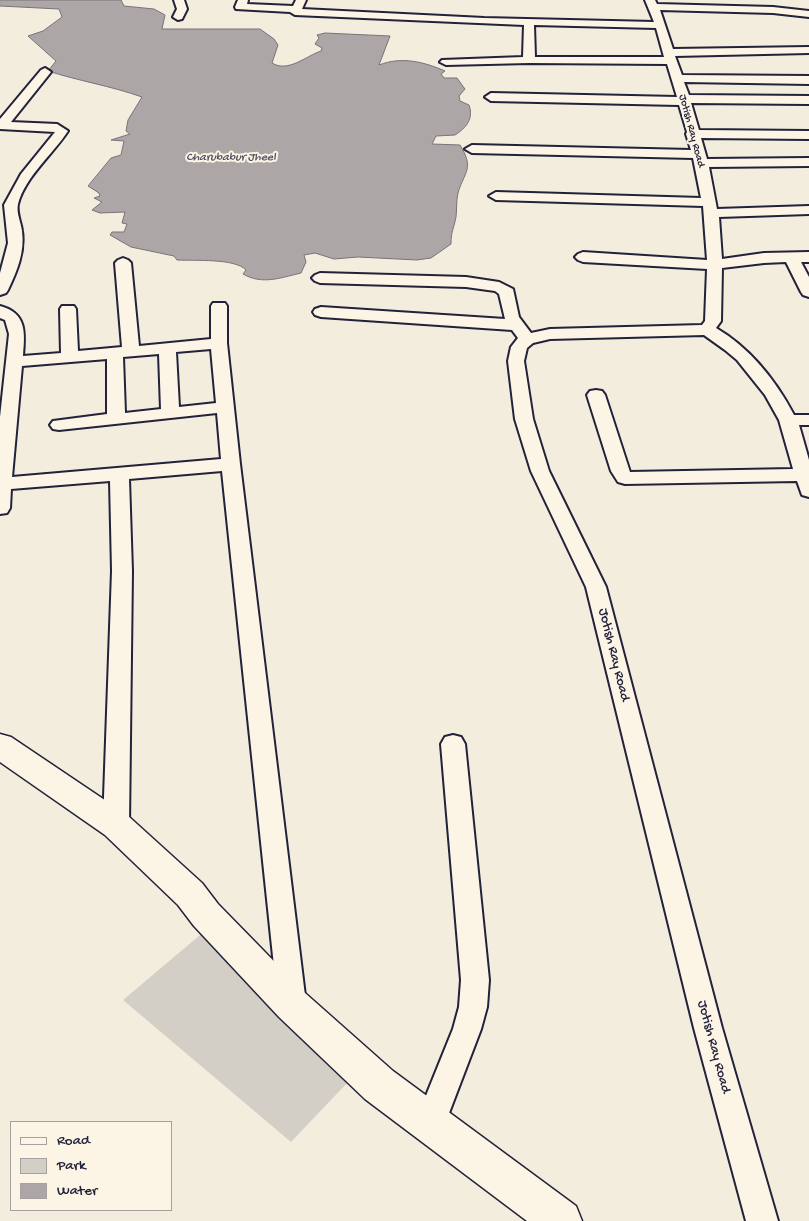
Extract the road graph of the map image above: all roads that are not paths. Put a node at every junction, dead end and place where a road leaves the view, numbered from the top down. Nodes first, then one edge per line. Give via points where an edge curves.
1 (179, 0) edge
2 (652, 3) edge
3 (299, 5) edge
4 (240, 7) edge
5 (809, 14) edge
6 (178, 17) dead end
7 (529, 22) junction
8 (659, 25) junction
9 (809, 50) edge
10 (670, 57) junction
11 (529, 60) junction
12 (446, 62) dead end
13 (45, 72) dead end
14 (677, 78) junction
15 (809, 80) edge
16 (491, 97) dead end
17 (684, 100) junction
18 (809, 100) edge
19 (1, 125) edge
20 (692, 134) junction
21 (809, 135) edge
22 (472, 149) dead end
23 (699, 159) junction
24 (809, 162) edge
25 (496, 196) dead end
26 (710, 207) junction
27 (6, 209) edge
28 (809, 210) edge
29 (583, 257) dead end
30 (809, 257) edge
31 (791, 258) junction
32 (123, 263) dead end
33 (716, 265) junction
34 (320, 278) dead end
35 (0, 290) edge
36 (809, 292) edge
37 (218, 306) dead end
38 (68, 309) dead end
39 (0, 311) edge
40 (321, 312) dead end
41 (707, 330) junction
42 (521, 332) junction
43 (219, 343) junction
44 (167, 348) junction
45 (123, 352) junction
46 (70, 357) junction
47 (16, 362) junction
48 (596, 395) dead end
49 (226, 407) junction
50 (170, 413) junction
51 (116, 418) junction
52 (788, 420) junction
53 (809, 420) edge
54 (59, 425) dead end
55 (231, 464) junction
56 (119, 474) junction
57 (806, 483) edge
58 (3, 484) junction
59 (0, 508) edge
60 (453, 744) dead end
61 (0, 746) edge
62 (116, 825) junction
63 (292, 1005) junction
64 (430, 1123) junction
65 (561, 1221) edge
66 (762, 1221) edge

1 - 6 street via 182,9
2 - 5 street
2 - 8 street, Jotish Ray Road
3 - 4 street
3 - 7 street via 296,12
7 - 8 street
7 - 11 street
8 - 10 street, Jotish Ray Road
9 - 10 street
10 - 11 street
10 - 14 street, Jotish Ray Road
11 - 12 street
13 - 19 street
14 - 15 street
14 - 17 street, Jotish Ray Road
16 - 17 street
17 - 18 street
17 - 20 street, Jotish Ray Road
19 - 27 street via 62,131
20 - 21 street
20 - 23 street, Jotish Ray Road
22 - 23 street
23 - 24 street
23 - 26 street, Jotish Ray Road
25 - 26 street
26 - 28 street
26 - 33 street, Jotish Ray Road
27 - 35 street via 15,234 14,259
29 - 33 street
30 - 31 street
31 - 33 street via 746,259
31 - 36 street
32 - 45 street
33 - 41 street, Jotish Ray Road via 714,321
34 - 42 street via 466,282 499,287 507,292 511,317
37 - 43 street
38 - 46 street
39 - 47 street via 15,323
40 - 42 street
41 - 42 street
41 - 52 street via 717,334 742,357 773,394
42 - 66 street, Jotish Ray Road via 516,361 524,419 540,471 596,588 708,1028
43 - 44 street
43 - 49 street
44 - 45 street
44 - 50 street
45 - 46 street
45 - 51 street
46 - 47 street
47 - 58 street
48 - 57 street via 625,478
49 - 50 street
49 - 55 street
50 - 51 street
51 - 54 street
52 - 53 street
52 - 57 street
55 - 56 street
55 - 63 street
56 - 58 street
56 - 62 street via 122,571
58 - 59 street
60 - 64 street via 475,980 467,1029
61 - 62 main road
62 - 63 main road via 190,894
63 - 64 main road via 379,1085
64 - 65 main road

